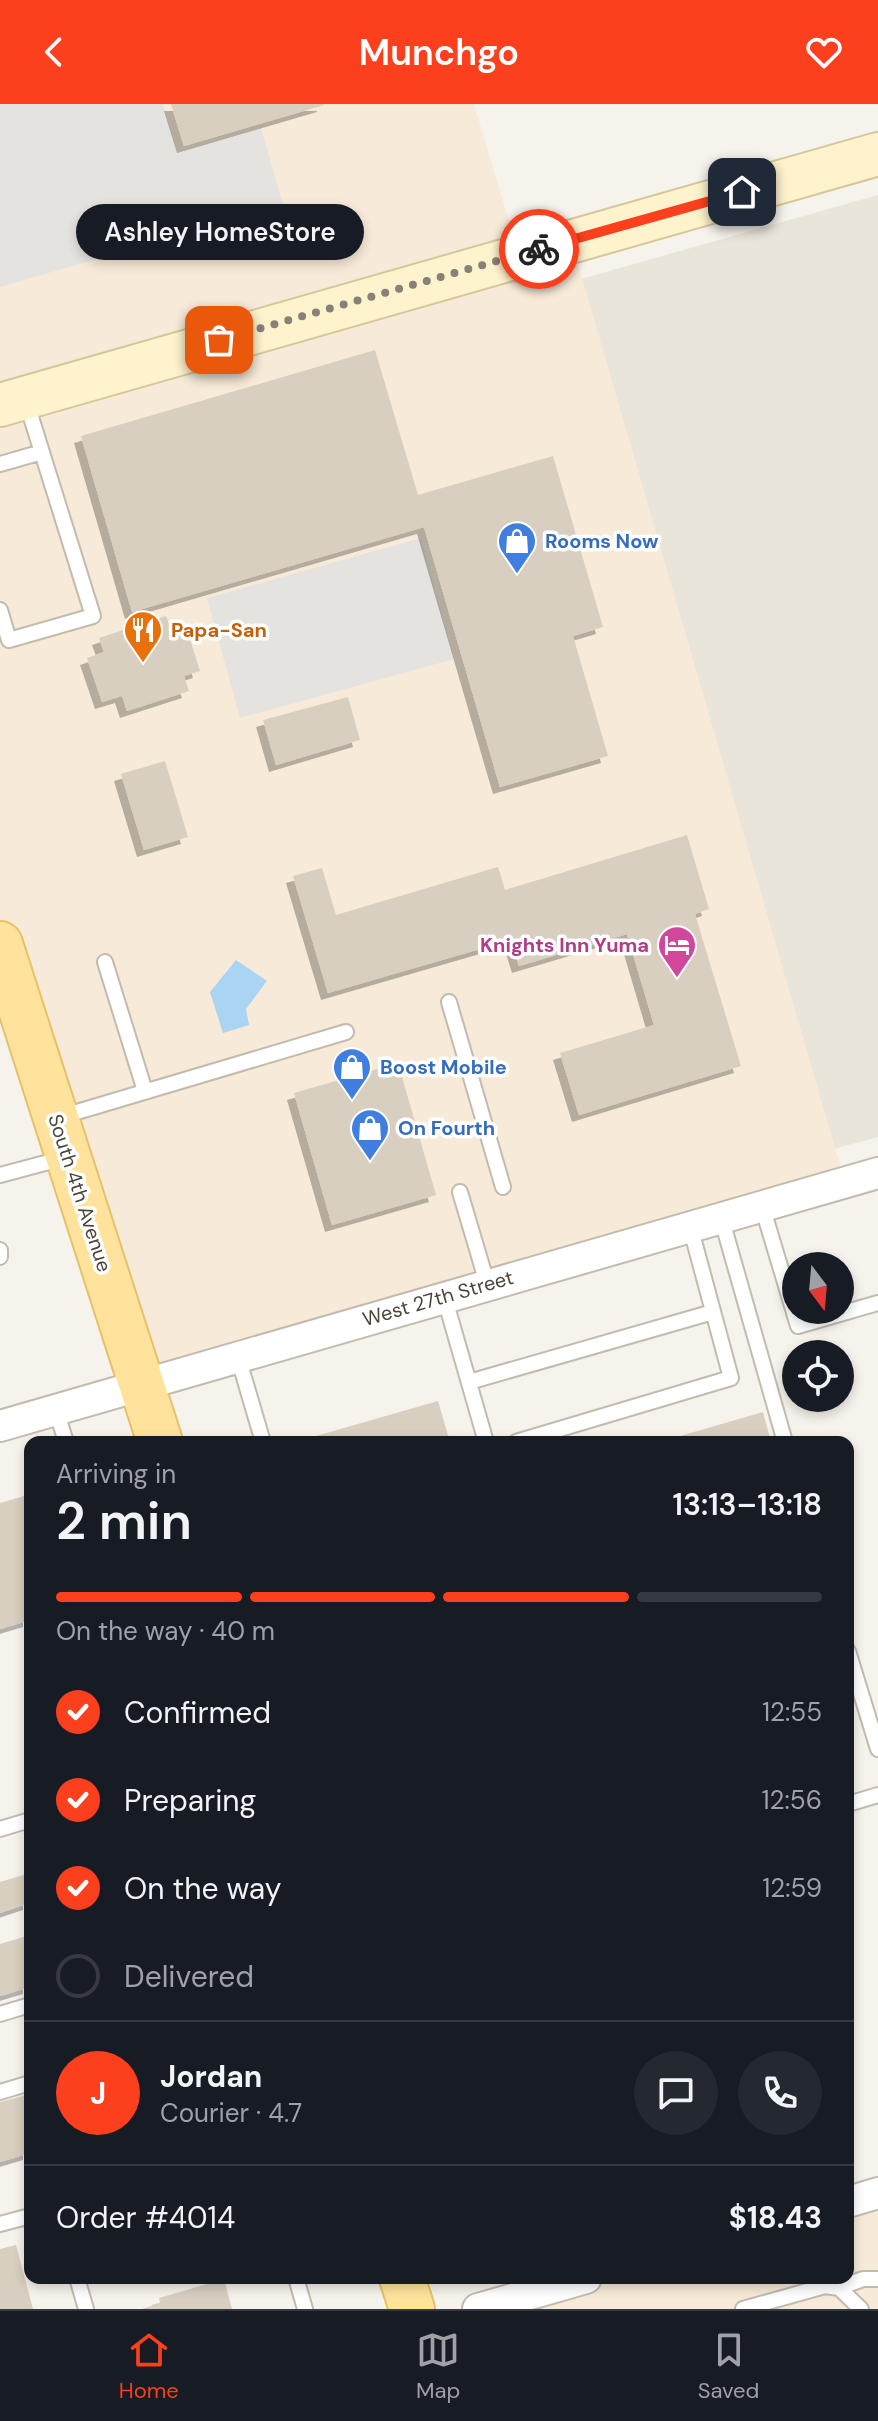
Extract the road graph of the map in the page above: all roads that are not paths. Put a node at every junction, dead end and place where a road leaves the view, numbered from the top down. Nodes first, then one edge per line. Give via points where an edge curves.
1 (878, 154) edge
2 (13, 401) edge
3 (42, 452) junction
4 (0, 464) edge
5 (0, 610) edge
6 (5, 641) edge
7 (0, 944) edge
8 (105, 962) dead end
9 (449, 1002) dead end
10 (346, 1032) dead end
11 (145, 1091) junction
12 (62, 1137) junction
13 (878, 1173) edge
14 (0, 1175) edge
15 (503, 1187) dead end
16 (460, 1192) dead end
17 (762, 1206) junction
18 (721, 1217) junction
19 (690, 1226) junction
20 (0, 1250) edge
21 (0, 1257) edge
22 (487, 1283) junction
23 (443, 1296) junction
24 (878, 1303) edge
25 (713, 1312) junction
26 (238, 1357) junction
27 (469, 1382) junction
28 (143, 1385) junction
29 (56, 1410) junction
30 (0, 1426) edge
31 (64, 1436) edge
32 (158, 1436) edge
33 (261, 1436) edge
34 (484, 1436) edge
35 (536, 1436) edge
36 (783, 1436) edge
37 (854, 1671) edge
38 (878, 1749) edge
39 (878, 1795) edge
40 (854, 1802) edge
41 (24, 1822) edge
42 (0, 1829) edge
43 (24, 2007) edge
44 (0, 2014) edge
45 (24, 2085) edge
46 (0, 2092) edge
47 (878, 2193) edge
48 (854, 2200) edge
49 (24, 2218) edge
50 (0, 2224) edge
51 (878, 2279) edge
52 (854, 2282) edge
53 (79, 2284) edge
54 (298, 2284) edge
55 (404, 2284) edge
56 (565, 2284) edge
57 (850, 2284) edge
58 (839, 2288) junction
59 (86, 2309) edge
60 (305, 2309) edge
61 (412, 2309) edge
62 (478, 2309) edge
63 (743, 2309) edge
64 (861, 2309) edge

1 - 2 street
2 - 3 lane
3 - 4 lane
3 - 6 lane via 93,616
5 - 6 lane
7 - 12 main road, South 4th Avenue
8 - 11 lane
9 - 15 lane
10 - 11 lane
11 - 12 lane
12 - 14 lane
12 - 28 main road, South 4th Avenue
13 - 17 street, West 27th Street
16 - 22 lane
17 - 18 street, West 27th Street
17 - 24 lane via 798,1326
18 - 19 street, West 27th Street
18 - 36 lane
19 - 22 street, West 27th Street
19 - 25 lane
20 - 21 lane
22 - 23 street, West 27th Street
23 - 26 street, West 27th Street
23 - 27 lane
25 - 27 lane
25 - 35 lane via 731,1378
26 - 28 street, West 27th Street
26 - 33 lane
27 - 34 lane
28 - 29 street, West 27th Street
28 - 32 main road, South 4th Avenue
29 - 30 street, West 27th Street
29 - 31 lane
37 - 38 lane
39 - 40 lane
41 - 42 lane
43 - 44 lane
45 - 46 lane
47 - 48 street
49 - 50 lane
51 - 52 lane
53 - 59 lane
54 - 60 lane
55 - 61 main road
56 - 62 street
57 - 58 lane
58 - 63 lane via 825,2286
58 - 64 lane

